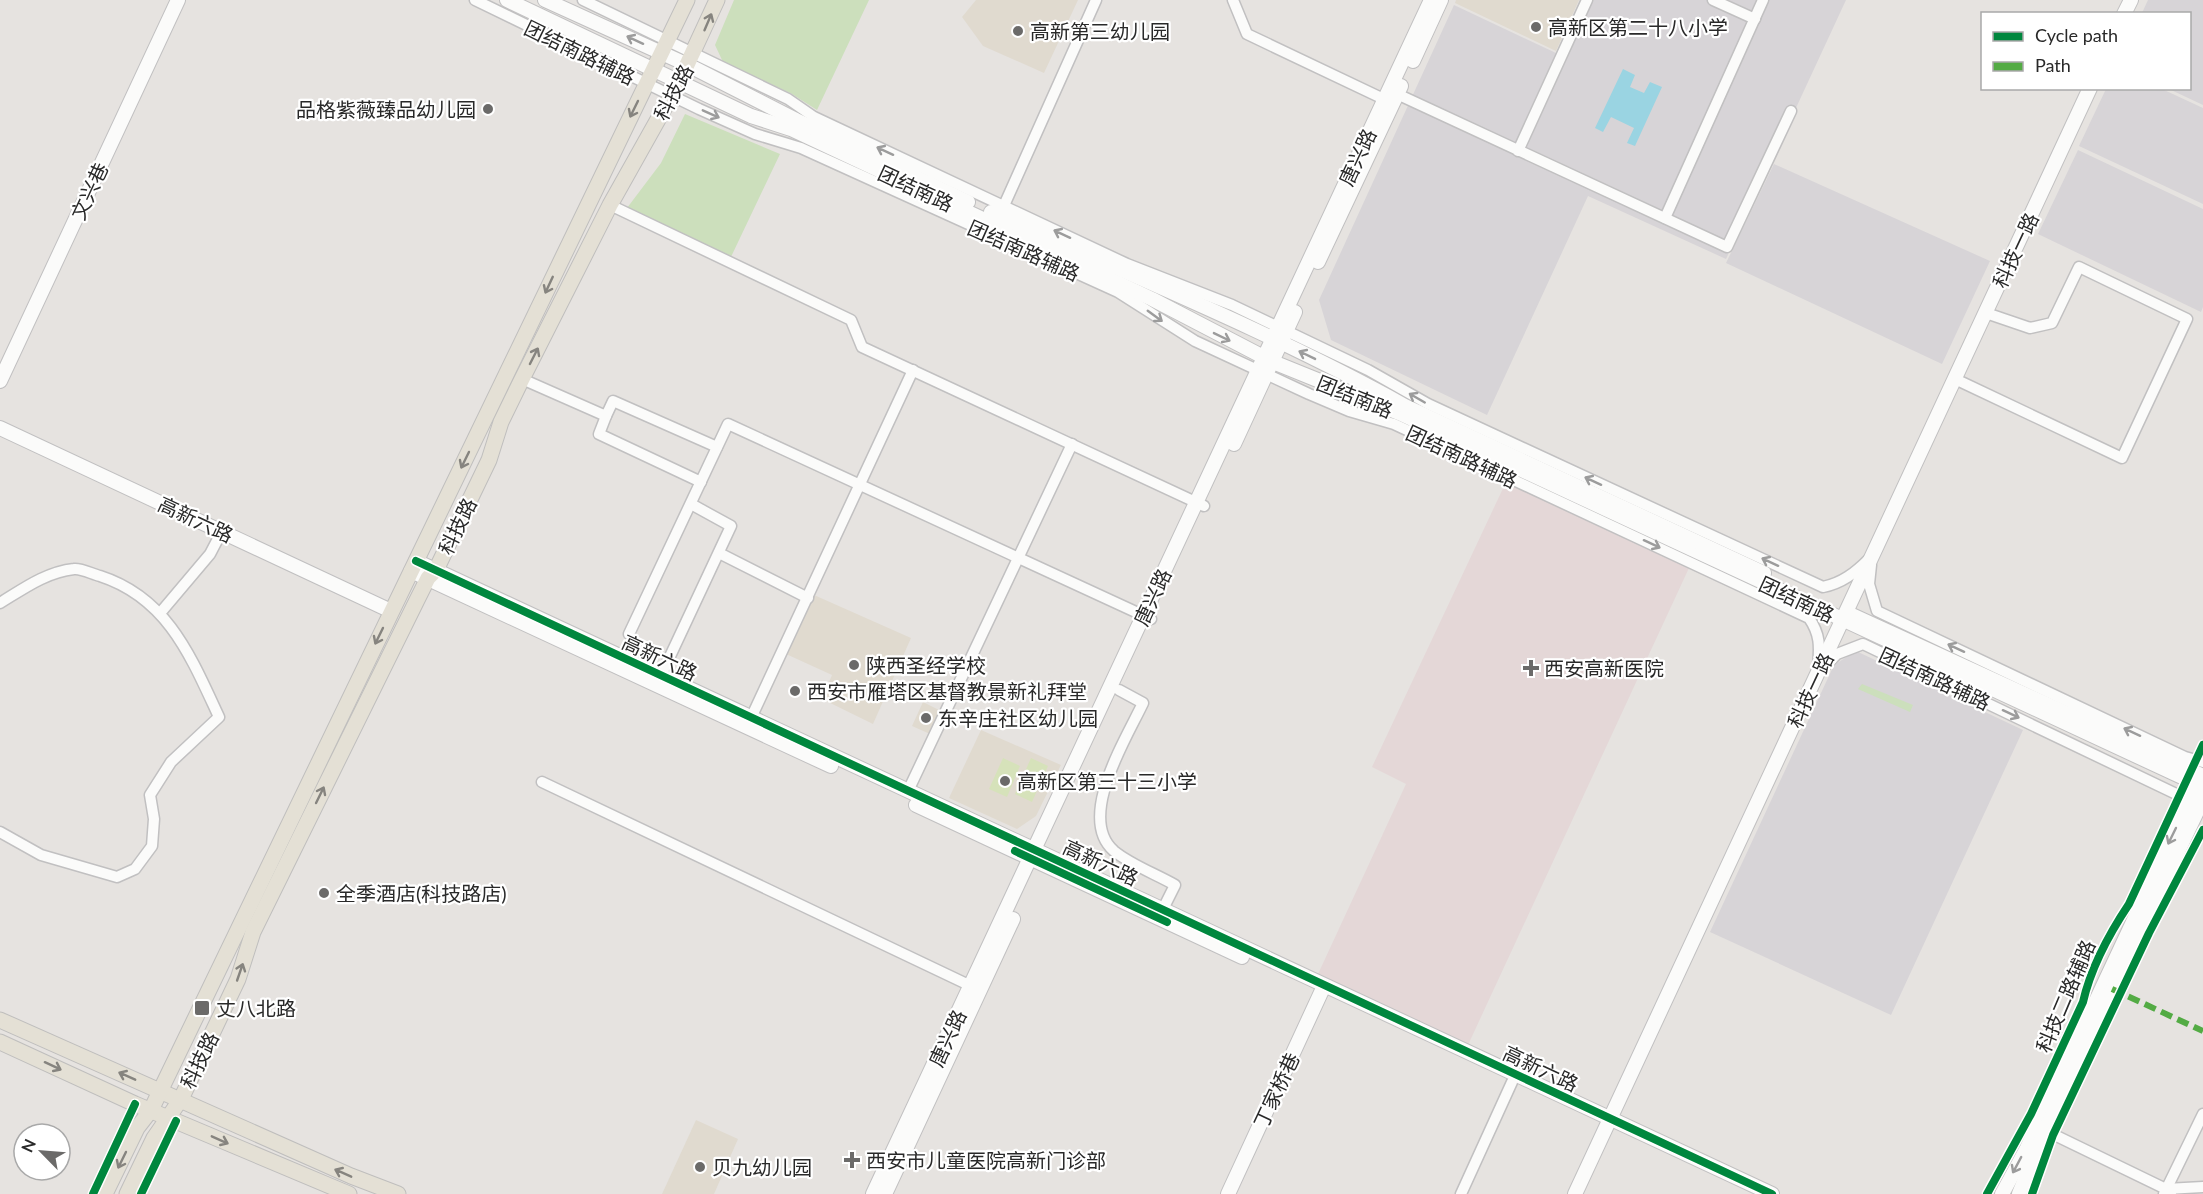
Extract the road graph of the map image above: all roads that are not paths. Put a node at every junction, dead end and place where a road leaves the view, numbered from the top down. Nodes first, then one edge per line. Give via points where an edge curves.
1 (178, 0) edge
2 (475, 0) edge
3 (507, 0) edge
4 (545, 0) edge
5 (583, 0) edge
6 (687, 0) edge
7 (717, 0) edge
8 (1096, 0) edge
9 (1233, 0) edge
10 (1431, 0) edge
11 (1441, 0) edge
12 (1587, 0) edge
13 (1713, 0) edge
14 (1763, 0) edge
15 (1755, 19) junction
16 (664, 46) junction
17 (691, 59) junction
18 (649, 77) junction
19 (680, 82) junction
20 (2089, 90) edge
21 (672, 96) junction
22 (1391, 99) junction
23 (1791, 111) dead end
24 (1518, 151) junction
25 (610, 205) junction
26 (1001, 211) junction
27 (1665, 218) junction
28 (1986, 313) junction
29 (1280, 335) junction
30 (1266, 365) junction
31 (913, 370) junction
32 (522, 379) junction
33 (1955, 379) junction
34 (0, 381) edge
35 (606, 416) junction
36 (0, 428) edge
37 (1072, 444) junction
38 (717, 447) junction
39 (701, 482) junction
40 (860, 485) junction
41 (691, 504) junction
42 (1200, 504) junction
43 (222, 531) junction
44 (719, 553) junction
45 (1872, 556) junction
46 (1018, 559) junction
47 (413, 566) junction
48 (432, 574) junction
49 (808, 598) junction
50 (0, 603) edge
51 (391, 611) junction
52 (161, 612) junction
53 (1844, 616) junction
54 (1147, 617) junction
55 (629, 634) dead end
56 (1818, 674) junction
57 (659, 680) junction
58 (1119, 690) junction
59 (751, 718) junction
60 (2202, 777) edge
61 (542, 782) dead end
62 (908, 791) junction
63 (2199, 803) edge
64 (0, 832) edge
65 (1038, 856) junction
66 (1163, 909) junction
67 (971, 986) junction
68 (1322, 989) junction
69 (0, 1020) edge
70 (0, 1042) edge
71 (1512, 1082) junction
72 (160, 1091) junction
73 (181, 1099) junction
74 (151, 1110) junction
75 (2203, 1114) edge
76 (166, 1117) junction
77 (1608, 1123) junction
78 (2041, 1129) junction
79 (2203, 1187) edge
80 (2167, 1192) edge
81 (105, 1194) edge
82 (127, 1194) edge
83 (349, 1194) edge
84 (398, 1194) edge
85 (873, 1194) edge
86 (885, 1194) edge
87 (1227, 1194) edge
88 (1461, 1194) edge
89 (1575, 1194) edge
90 (1750, 1194) edge
91 (1772, 1194) edge
92 (2001, 1194) edge
93 (2019, 1194) edge

1 - 34 street, 文兴巷
2 - 18 street, 团结南路辅路
3 - 18 street, 团结南路
16 -> 4 street, 团结南路
5 - 16 street
6 - 16 main road, 科技路
17 -> 7 main road, 科技路
8 - 26 street
9 - 22 street via 1247,34
10 - 22 street, 唐兴路
11 - 22 street, 唐兴路
12 - 24 street
13 - 15 street
14 - 15 street
15 - 27 street
16 - 17 street, 团结南路
16 - 18 main road, 科技路
17 - 19 main road, 科技路
26 -> 17 street, 团结南路 via 796,120
18 - 19 street, 团结南路
18 - 21 street, 团结南路辅路
18 -> 47 main road, 科技路
19 - 21 main road, 科技路
19 -> 30 street, 团结南路 via 974,214
20 - 28 street, 科技一路
21 - 25 main road, 科技路
21 -> 30 street, 团结南路辅路 via 755,134 801,148 1118,292 1174,330
22 - 24 street
22 - 29 street, 唐兴路
23 - 27 street via 1727,247
24 - 27 street
25 - 31 street via 851,320 862,347
32 -> 25 main road, 科技路
29 -> 26 street, 团结南路
28 - 33 street, 科技一路
28 - 33 street via 2030,328 2052,323 2079,267 2187,319 2122,458
29 - 30 street, 唐兴路
45 -> 29 street, 团结南路辅路 via 1855,573 1836,585 1823,587 1428,404 1368,370
53 -> 29 street, 团结南路 via 1406,406
30 - 42 street, 唐兴路
30 - 53 street, 团结南路 via 1399,413
30 -> 56 street, 团结南路辅路 via 1349,411 1394,424 1809,618 1818,631
31 - 37 street
31 - 40 street
32 - 35 street
32 - 48 main road, 科技路 via 501,422 489,460
33 - 45 street, 科技一路
35 - 38 street via 613,401
35 - 39 street via 599,434
36 - 43 street, 高新六路
37 - 42 street
37 - 46 street
38 - 39 street
38 - 40 street via 728,424
39 - 41 street
40 - 46 street
40 - 49 street
41 - 44 street via 731,526
41 - 55 street
42 - 54 street, 唐兴路
43 - 51 street, 高新六路
43 - 52 street via 210,554
44 - 49 street
44 - 57 street
45 - 53 street, 科技一路
60 -> 45 street, 团结南路辅路 via 2185,757 1877,611 1869,584
46 - 54 street
46 - 62 street
47 - 48 street, 高新六路
47 - 51 main road, 科技路
48 - 57 street, 高新六路
73 -> 48 main road, 科技路 via 238,979 253,932
49 - 59 street
50 - 52 street via 37,580 76,568 115,581
51 -> 72 main road, 科技路
52 - 64 street via 187,650 219,717 171,762 150,795 154,819 152,846 135,869 117,877 41,855
53 - 56 street, 科技一路
53 - 60 street, 团结南路
54 - 58 street, 唐兴路
54 - 65 street, 唐兴路
56 -> 63 street, 团结南路辅路 via 1837,654 1863,644
56 - 77 street, 科技一路
57 - 59 street, 高新六路
57 - 65 street, 高新六路
58 - 65 street, 唐兴路
58 - 66 street via 1143,703 1101,798 1102,837 1114,851 1175,885
59 - 62 street, 高新六路
60 - 63 street
61 - 67 street
62 - 65 street, 高新六路
63 - 78 street
65 - 66 street, 高新六路
65 - 67 street, 唐兴路
65 - 68 street, 高新六路
65 - 86 street, 唐兴路
66 - 68 street, 高新六路
67 - 85 street, 唐兴路
68 - 71 street, 高新六路
68 - 77 street, 高新六路
68 - 87 street, 丁家桥巷
72 -> 69 main road
70 -> 74 main road
71 - 77 street, 高新六路
71 - 88 street
72 - 73 main road
72 - 74 main road, 科技路
73 - 76 main road, 科技路
84 -> 73 main road
74 - 76 main road
74 -> 81 main road, 科技路 via 137,1128
75 - 80 street
76 - 82 main road, 科技路
76 -> 83 main road
77 - 89 street, 科技一路
77 - 90 street, 高新六路
77 - 91 street, 高新六路
78 - 80 street
78 -> 92 street
78 - 93 street
79 - 80 street

